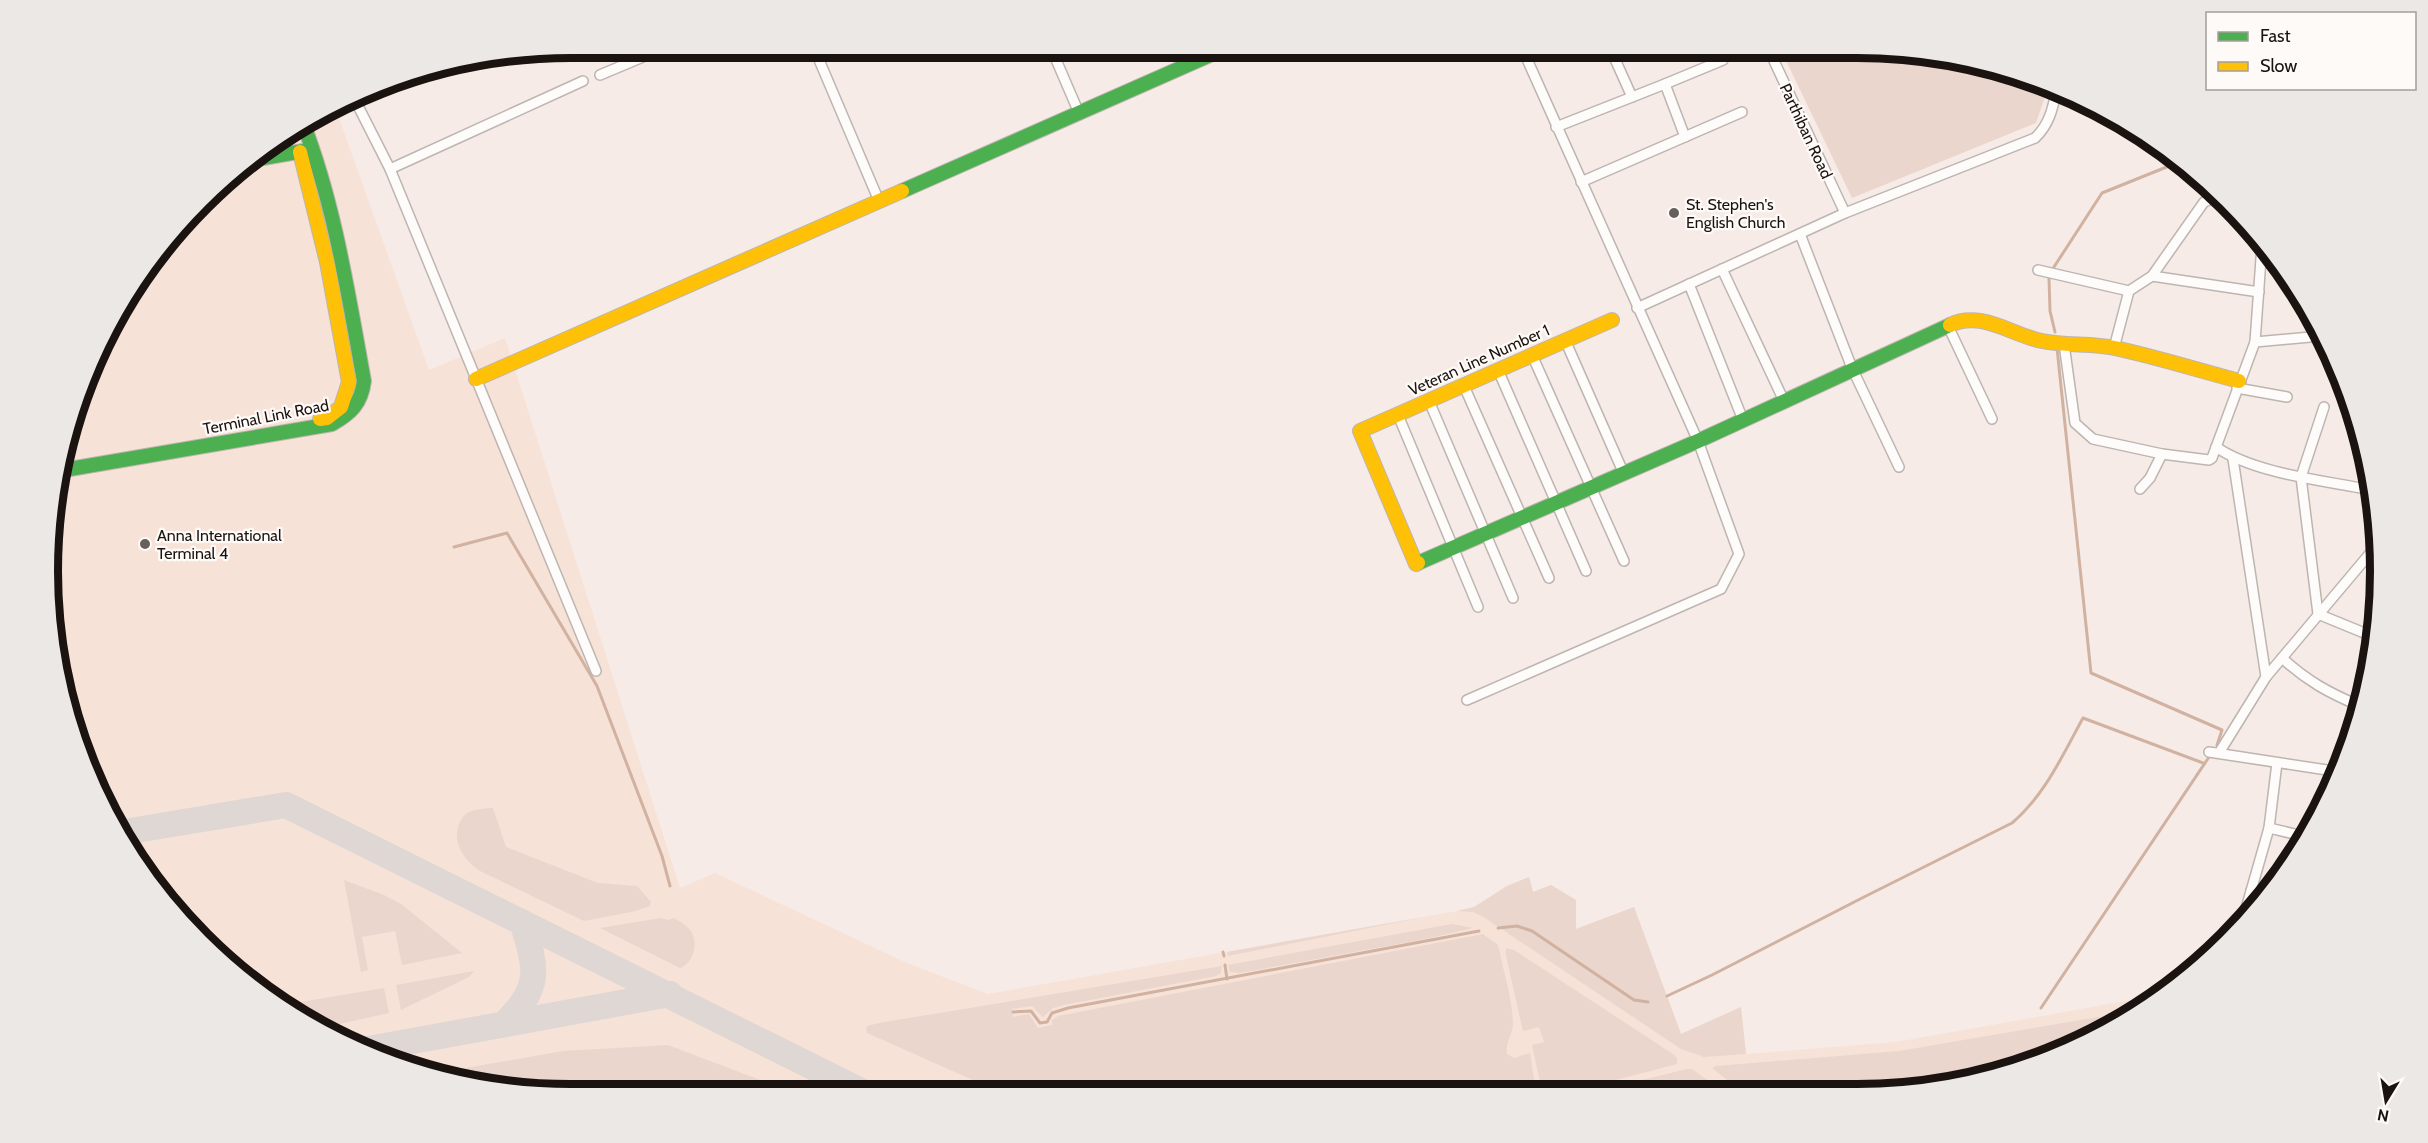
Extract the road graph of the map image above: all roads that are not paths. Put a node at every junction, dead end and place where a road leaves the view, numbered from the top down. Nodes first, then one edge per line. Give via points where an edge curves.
1 (638, 59) edge
2 (819, 59) edge
3 (1056, 59) edge
4 (1201, 59) edge
5 (1527, 59) edge
6 (1615, 59) edge
7 (1773, 59) edge
8 (1723, 60) dead end
9 (600, 75) dead end
10 (583, 81) dead end
11 (1665, 84) junction
12 (1632, 97) junction
13 (2055, 99) edge
14 (358, 105) edge
15 (1742, 112) dead end
16 (1078, 113) junction
17 (1556, 127) junction
18 (307, 132) edge
19 (1685, 137) junction
20 (314, 149) junction
21 (300, 152) junction
22 (270, 157) edge
23 (390, 169) junction
24 (1581, 182) junction
25 (2210, 200) edge
26 (879, 201) junction
27 (1845, 213) junction
28 (1800, 234) junction
29 (2261, 257) edge
30 (1722, 269) junction
31 (2038, 270) dead end
32 (2152, 276) junction
33 (1689, 284) junction
34 (2129, 291) junction
35 (2259, 292) junction
36 (1636, 308) junction
37 (1612, 320) dead end
38 (1947, 326) junction
39 (2313, 337) edge
40 (1565, 340) junction
41 (2255, 342) junction
42 (2064, 344) junction
43 (2114, 348) junction
44 (1532, 355) junction
45 (1852, 368) junction
46 (1498, 370) junction
47 (476, 379) junction
48 (2238, 384) junction
49 (1464, 386) junction
50 (2287, 397) dead end
51 (1428, 401) junction
52 (1784, 401) junction
53 (2324, 408) dead end
54 (1398, 415) junction
55 (1992, 419) dead end
56 (1743, 420) junction
57 (1698, 441) junction
58 (2216, 447) junction
59 (2162, 454) junction
60 (71, 459) edge
61 (2233, 459) junction
62 (1899, 467) dead end
63 (68, 469) edge
64 (1624, 474) junction
65 (2301, 477) junction
66 (1591, 488) junction
67 (2363, 488) edge
68 (2140, 489) dead end
69 (1557, 503) junction
70 (1521, 517) junction
71 (1487, 534) junction
72 (1453, 548) junction
73 (2369, 558) edge
74 (1624, 561) dead end
75 (1586, 571) dead end
76 (1550, 578) dead end
77 (1513, 598) dead end
78 (1478, 606) dead end
79 (2318, 614) junction
80 (2365, 633) edge
81 (2282, 658) junction
82 (596, 671) dead end
83 (2266, 677) junction
84 (1467, 700) dead end
85 (2352, 703) edge
86 (2277, 763) junction
87 (2329, 770) edge
88 (2269, 828) junction
89 (2297, 835) edge
90 (2251, 891) junction
91 (2256, 892) edge
92 (2248, 903) edge

1 - 9 street
2 - 26 street
3 - 16 street
4 - 16 street
5 - 17 street
6 - 12 street
7 - 27 street, Parthiban Road
8 - 11 street
10 - 23 street
11 - 12 street
11 - 19 street
12 - 17 street
13 - 27 street via 2044,130 2035,138
14 - 23 street
15 - 19 street
16 - 26 street
17 - 24 street
18 - 20 street, Terminal Link Road
19 - 24 street
20 - 21 street
20 - 63 street, Terminal Link Road via 330,204 364,381 363,397 351,414 332,424
21 - 22 street
21 - 60 street, Terminal Link Road via 327,262 349,382 341,407 327,418
23 - 47 street
24 - 36 street
25 - 32 street via 2204,202
26 - 47 street
27 - 28 street
28 - 30 street
28 - 45 street
29 - 35 street
30 - 33 street
30 - 52 street
31 - 34 street
32 - 34 street
32 - 35 street
33 - 36 street
33 - 56 street
34 - 43 street
35 - 41 street
36 - 57 street
37 - 40 street, Veteran Line Number 1
38 - 42 street via 1978,319 2022,337
38 - 45 street
38 - 55 street
39 - 41 street
40 - 44 street, Veteran Line Number 1
40 - 64 street
41 - 48 street
42 - 43 street
42 - 59 street via 2075,423 2093,438
43 - 48 street
44 - 46 street, Veteran Line Number 1
44 - 66 street
45 - 52 street
45 - 62 street
46 - 49 street, Veteran Line Number 1
46 - 69 street
47 - 82 street
48 - 50 street
48 - 58 street
49 - 51 street, Veteran Line Number 1
49 - 70 street
51 - 54 street, Veteran Line Number 1
51 - 71 street
52 - 56 street
53 - 65 street
54 - 72 street
54 - 72 street, Veteran Line Number 1 via 1360,432 1416,564
56 - 57 street
57 - 64 street
57 - 84 street via 1739,554 1722,589
58 - 59 street via 2209,460
58 - 61 street
59 - 68 street via 2151,478
61 - 65 street
61 - 83 street
64 - 66 street
65 - 67 street
65 - 79 street
66 - 69 street
66 - 74 street
69 - 70 street
69 - 75 street
70 - 71 street
70 - 76 street
71 - 72 street
71 - 77 street
72 - 78 street
73 - 79 street
79 - 80 street
79 - 81 street
81 - 83 street
81 - 85 street via 2303,677
83 - 86 street via 2214,752
86 - 87 street
86 - 88 street
88 - 89 street
88 - 90 street
90 - 91 street
90 - 92 street

